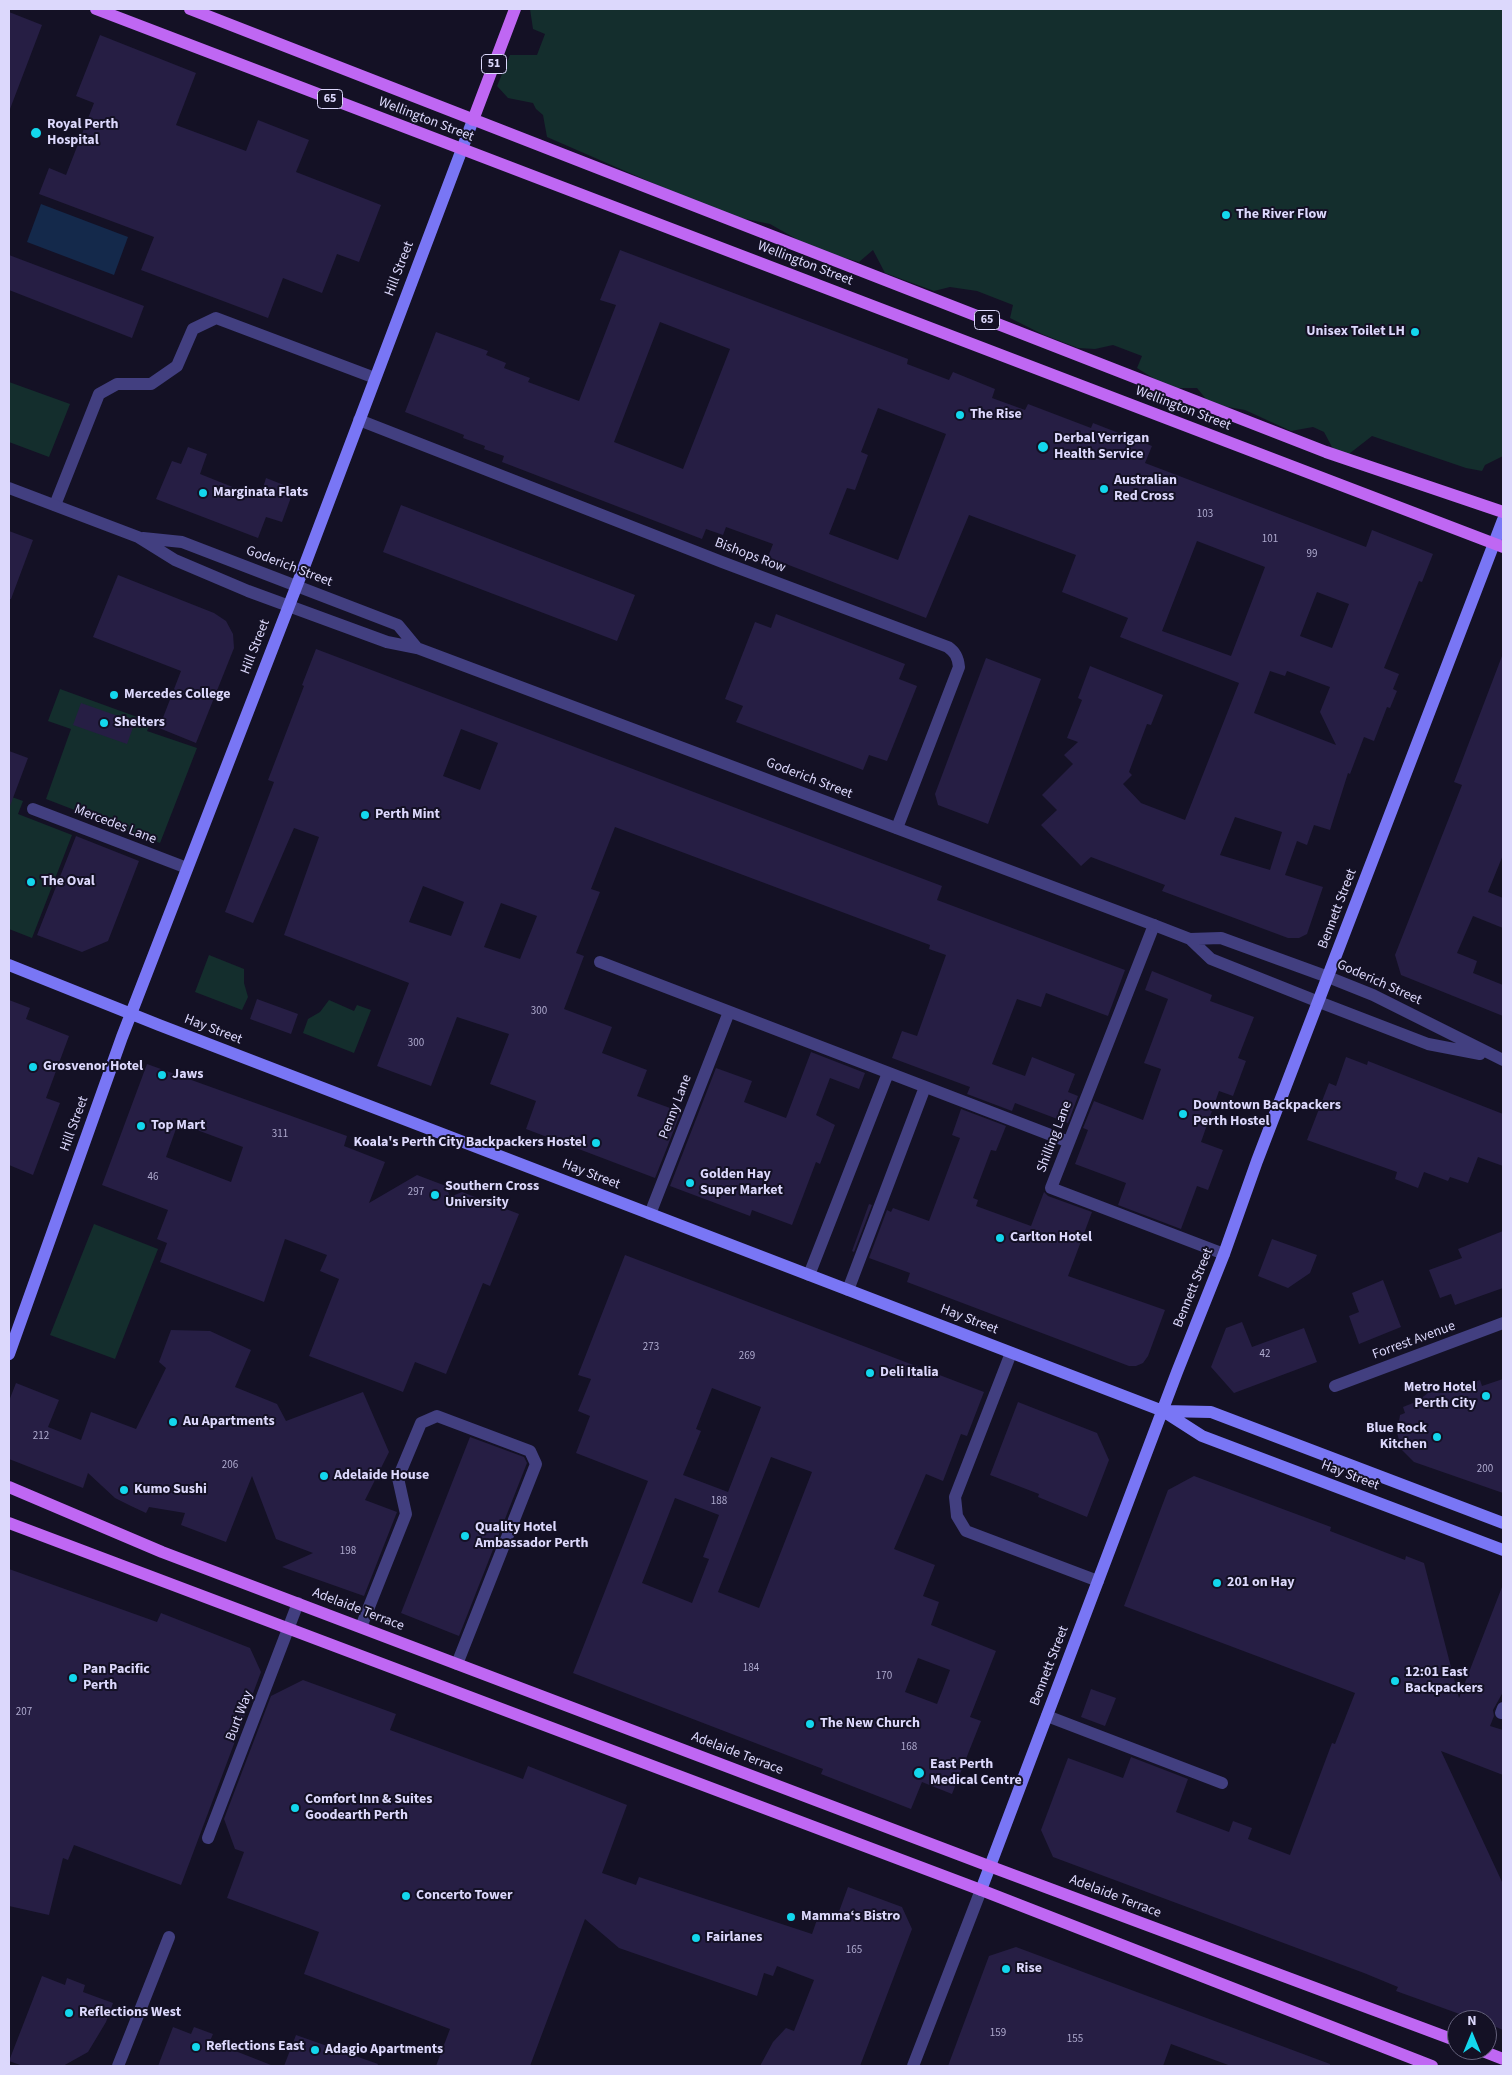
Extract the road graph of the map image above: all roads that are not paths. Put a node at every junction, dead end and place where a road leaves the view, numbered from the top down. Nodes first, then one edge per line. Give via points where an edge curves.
1 (96, 9) edge
2 (190, 9) edge
3 (515, 9) edge
4 (473, 120) junction
5 (462, 150) junction
6 (375, 378) junction
7 (359, 420) junction
8 (9, 488) edge
9 (55, 506) junction
10 (1503, 512) edge
11 (1503, 520) edge
12 (138, 537) junction
13 (1499, 546) edge
14 (296, 586) junction
15 (288, 605) junction
16 (417, 648) junction
17 (33, 809) dead end
18 (897, 828) junction
19 (187, 868) junction
20 (1154, 925) junction
21 (1190, 939) junction
22 (600, 962) dead end
23 (9, 965) edge
24 (1328, 977) junction
25 (1318, 1002) junction
26 (729, 1012) junction
27 (131, 1014) junction
28 (1498, 1058) edge
29 (888, 1073) junction
30 (925, 1087) junction
31 (1069, 1142) junction
32 (650, 1214) junction
33 (1224, 1254) junction
34 (809, 1275) junction
35 (848, 1290) junction
36 (1503, 1324) edge
37 (1011, 1353) junction
38 (9, 1354) edge
39 (1335, 1386) dead end
40 (1163, 1411) junction
41 (9, 1487) edge
42 (9, 1523) edge
43 (1503, 1523) edge
44 (1503, 1550) edge
45 (1098, 1581) junction
46 (298, 1603) junction
47 (361, 1627) junction
48 (288, 1630) junction
49 (457, 1664) junction
50 (1047, 1716) junction
51 (1222, 1783) dead end
52 (208, 1838) dead end
53 (989, 1866) junction
54 (981, 1890) junction
55 (169, 1937) dead end
56 (1447, 2037) edge
57 (118, 2066) edge
58 (913, 2066) edge
59 (1432, 2066) edge

1 - 5 main road, Wellington Street / 65
2 - 4 main road, Wellington Street / 65
3 - 4 main road, Hill Street / 51
4 - 5 main road, Hill Street
4 - 10 main road, Wellington Street / 65 via 1317,448
5 - 6 main road, Hill Street
5 - 13 main road, Wellington Street / 65
6 - 7 main road, Hill Street
6 - 9 street via 216,318 193,328 177,366 151,384 118,384 99,394
7 - 14 main road, Hill Street
7 - 18 street, Bishops Row via 953,650 958,667
8 - 9 street, Goderich Street
9 - 12 street, Goderich Street
11 - 13 main road, Bennett Street
12 - 14 street, Goderich Street via 182,542
12 - 15 street, Goderich Street via 175,560
13 - 24 main road, Bennett Street
14 - 15 main road, Hill Street
14 - 16 street, Goderich Street via 398,625
15 - 16 street, Goderich Street via 388,642
15 - 19 main road, Hill Street
16 - 18 street, Goderich Street
17 - 19 street, Mercedes Lane
18 - 20 street, Goderich Street
19 - 27 main road, Hill Street
20 - 21 street, Goderich Street
20 - 31 street, Shilling Lane
21 - 24 street, Goderich Street via 1221,938
21 - 25 street, Goderich Street via 1211,959
22 - 26 street
23 - 27 main road, Hay Street
24 - 25 main road, Bennett Street
24 - 28 street, Goderich Street via 1434,1024
25 - 28 street, Goderich Street via 1428,1044
25 - 33 main road, Bennett Street
26 - 29 street
26 - 32 street, Penny Lane
27 - 32 main road, Hay Street
27 - 38 main road, Hill Street
29 - 30 street
29 - 34 street
30 - 31 street
30 - 35 street
31 - 33 street, Shilling Lane via 1051,1188
32 - 34 main road, Hay Street
33 - 40 main road, Bennett Street
34 - 35 main road, Hay Street
35 - 37 main road, Hay Street
36 - 39 street, Forrest Avenue
37 - 40 main road, Hay Street
37 - 45 street via 955,1497 957,1516 966,1532
40 - 43 main road, Hay Street via 1211,1412
40 - 44 main road, Hay Street via 1202,1436
40 - 45 main road, Bennett Street
41 - 46 main road, Adelaide Terrace via 162,1552
42 - 48 main road
45 - 50 main road, Bennett Street
46 - 47 main road, Adelaide Terrace
46 - 48 street, Burt Way
47 - 49 main road, Adelaide Terrace
47 - 49 street via 406,1514 398,1478 421,1423 437,1416 530,1451 536,1464
48 - 52 street, Burt Way
48 - 54 main road
49 - 53 main road, Adelaide Terrace
50 - 51 street
50 - 53 main road, Bennett Street
53 - 54 main road, Bennett Street
53 - 56 main road, Adelaide Terrace
54 - 58 street, Bennett Street
54 - 59 main road
55 - 57 street

